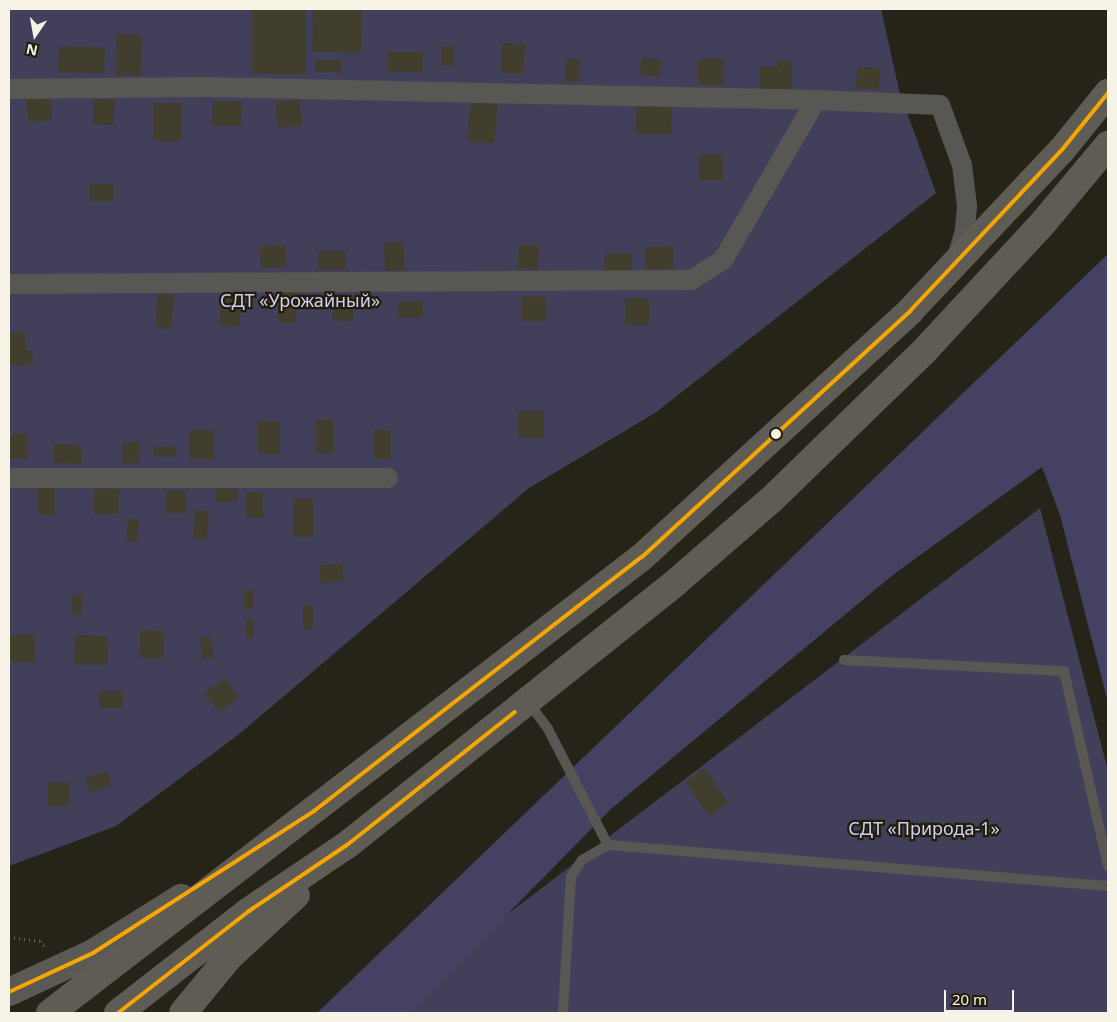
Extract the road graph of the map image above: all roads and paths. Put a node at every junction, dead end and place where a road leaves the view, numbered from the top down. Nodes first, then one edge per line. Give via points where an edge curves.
1 (9, 89) edge
2 (1108, 93) edge
3 (816, 100) junction
4 (1108, 145) edge
5 (953, 267) junction
6 (9, 284) edge
7 (9, 478) edge
8 (388, 478) dead end
9 (844, 660) dead end
10 (528, 702) junction
11 (314, 811) junction
12 (347, 844) junction
13 (608, 845) junction
14 (1108, 866) edge
15 (1108, 886) edge
16 (9, 937) edge
17 (64, 968) junction
18 (9, 992) edge
19 (50, 1013) edge
20 (118, 1013) edge
21 (183, 1013) edge
22 (563, 1013) edge

1 - 3 street via 203,87
2 - 5 highway via 1061,151
3 - 5 street via 940,105 962,164 967,206 965,231
3 - 6 street via 723,260 691,280
4 - 10 highway via 979,293 842,432 682,576
5 - 11 highway via 819,398 642,557
7 - 8 street
9 - 14 lane via 1064,671
10 - 12 highway
10 - 13 lane via 548,729
11 - 17 main road via 130,932
11 - 19 highway
12 - 20 highway via 249,911
12 - 21 highway via 229,957
13 - 15 lane
13 - 22 lane via 582,860 571,877
16 - 17 path via 40,941
17 - 18 main road

